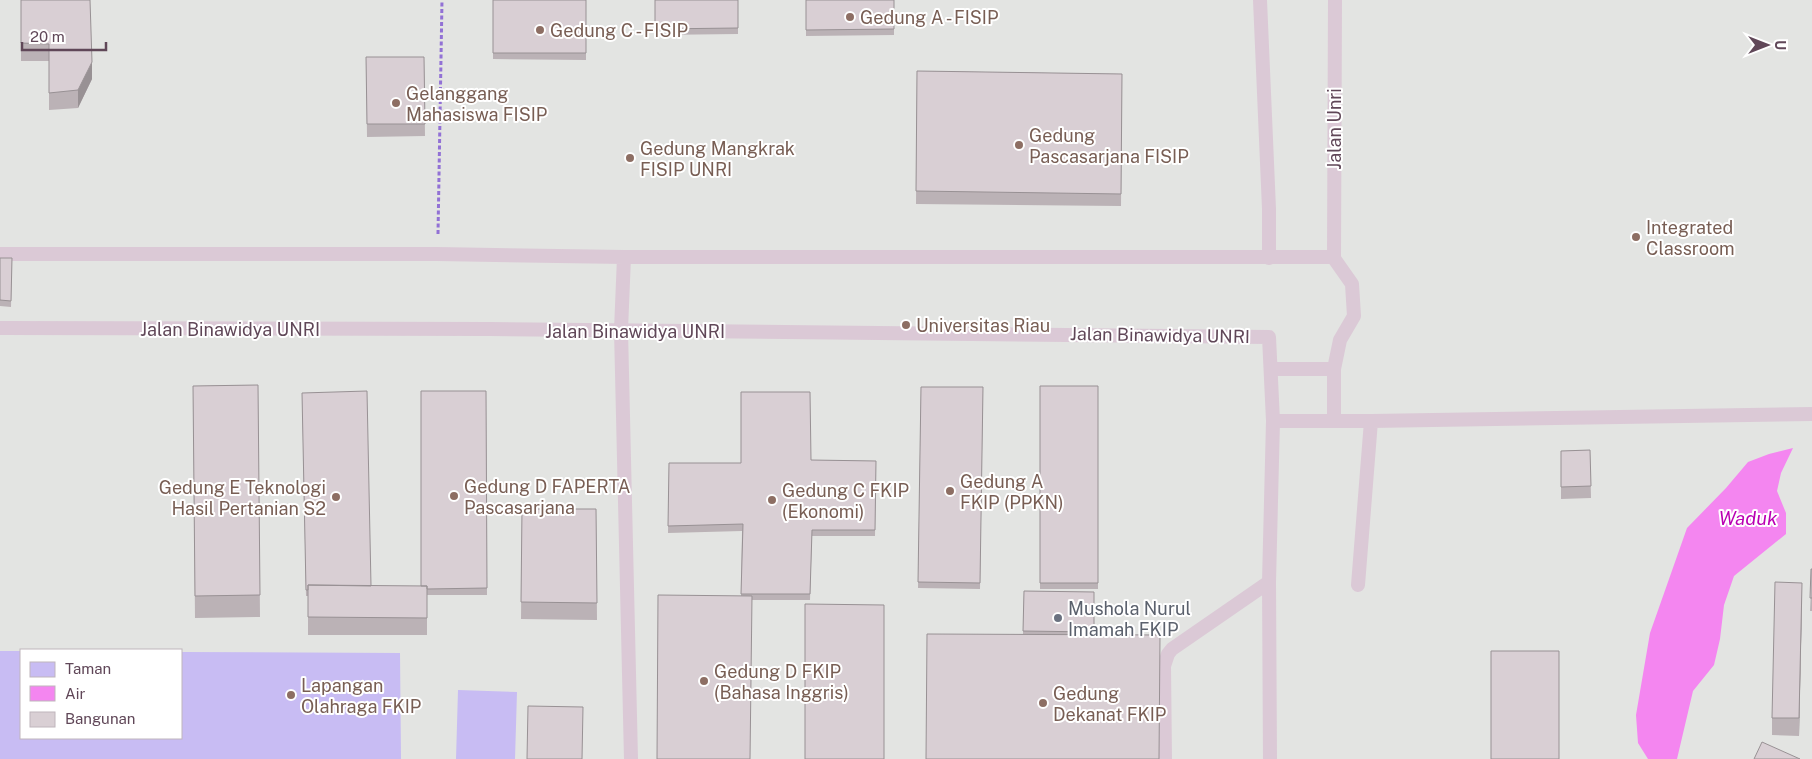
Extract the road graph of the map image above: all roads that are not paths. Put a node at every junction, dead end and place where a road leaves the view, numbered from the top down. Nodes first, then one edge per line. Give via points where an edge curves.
1 (1260, 0) edge
2 (1335, 0) edge
3 (0, 254) edge
4 (624, 257) junction
5 (1269, 258) junction
6 (1334, 258) junction
7 (0, 328) edge
8 (621, 330) junction
9 (1271, 369) junction
10 (1334, 369) junction
11 (1812, 414) edge
12 (1274, 422) junction
13 (1334, 422) junction
14 (1371, 422) junction
15 (1269, 582) junction
16 (1358, 585) dead end
17 (631, 759) edge
18 (1165, 759) edge
19 (1270, 759) edge

1 - 5 lane
2 - 6 lane, Jalan Unri
3 - 4 lane
4 - 5 lane
4 - 8 lane
5 - 6 lane
6 - 10 lane via 1352,284 1354,316 1340,340
7 - 8 lane, Jalan Binawidya UNRI
8 - 9 lane, Jalan Binawidya UNRI via 1269,336
8 - 17 lane
9 - 10 lane
9 - 12 lane
10 - 13 lane
11 - 14 lane
12 - 13 lane
12 - 15 lane
13 - 14 lane
14 - 16 lane
15 - 18 lane via 1172,648 1168,654 1164,666
15 - 19 lane

